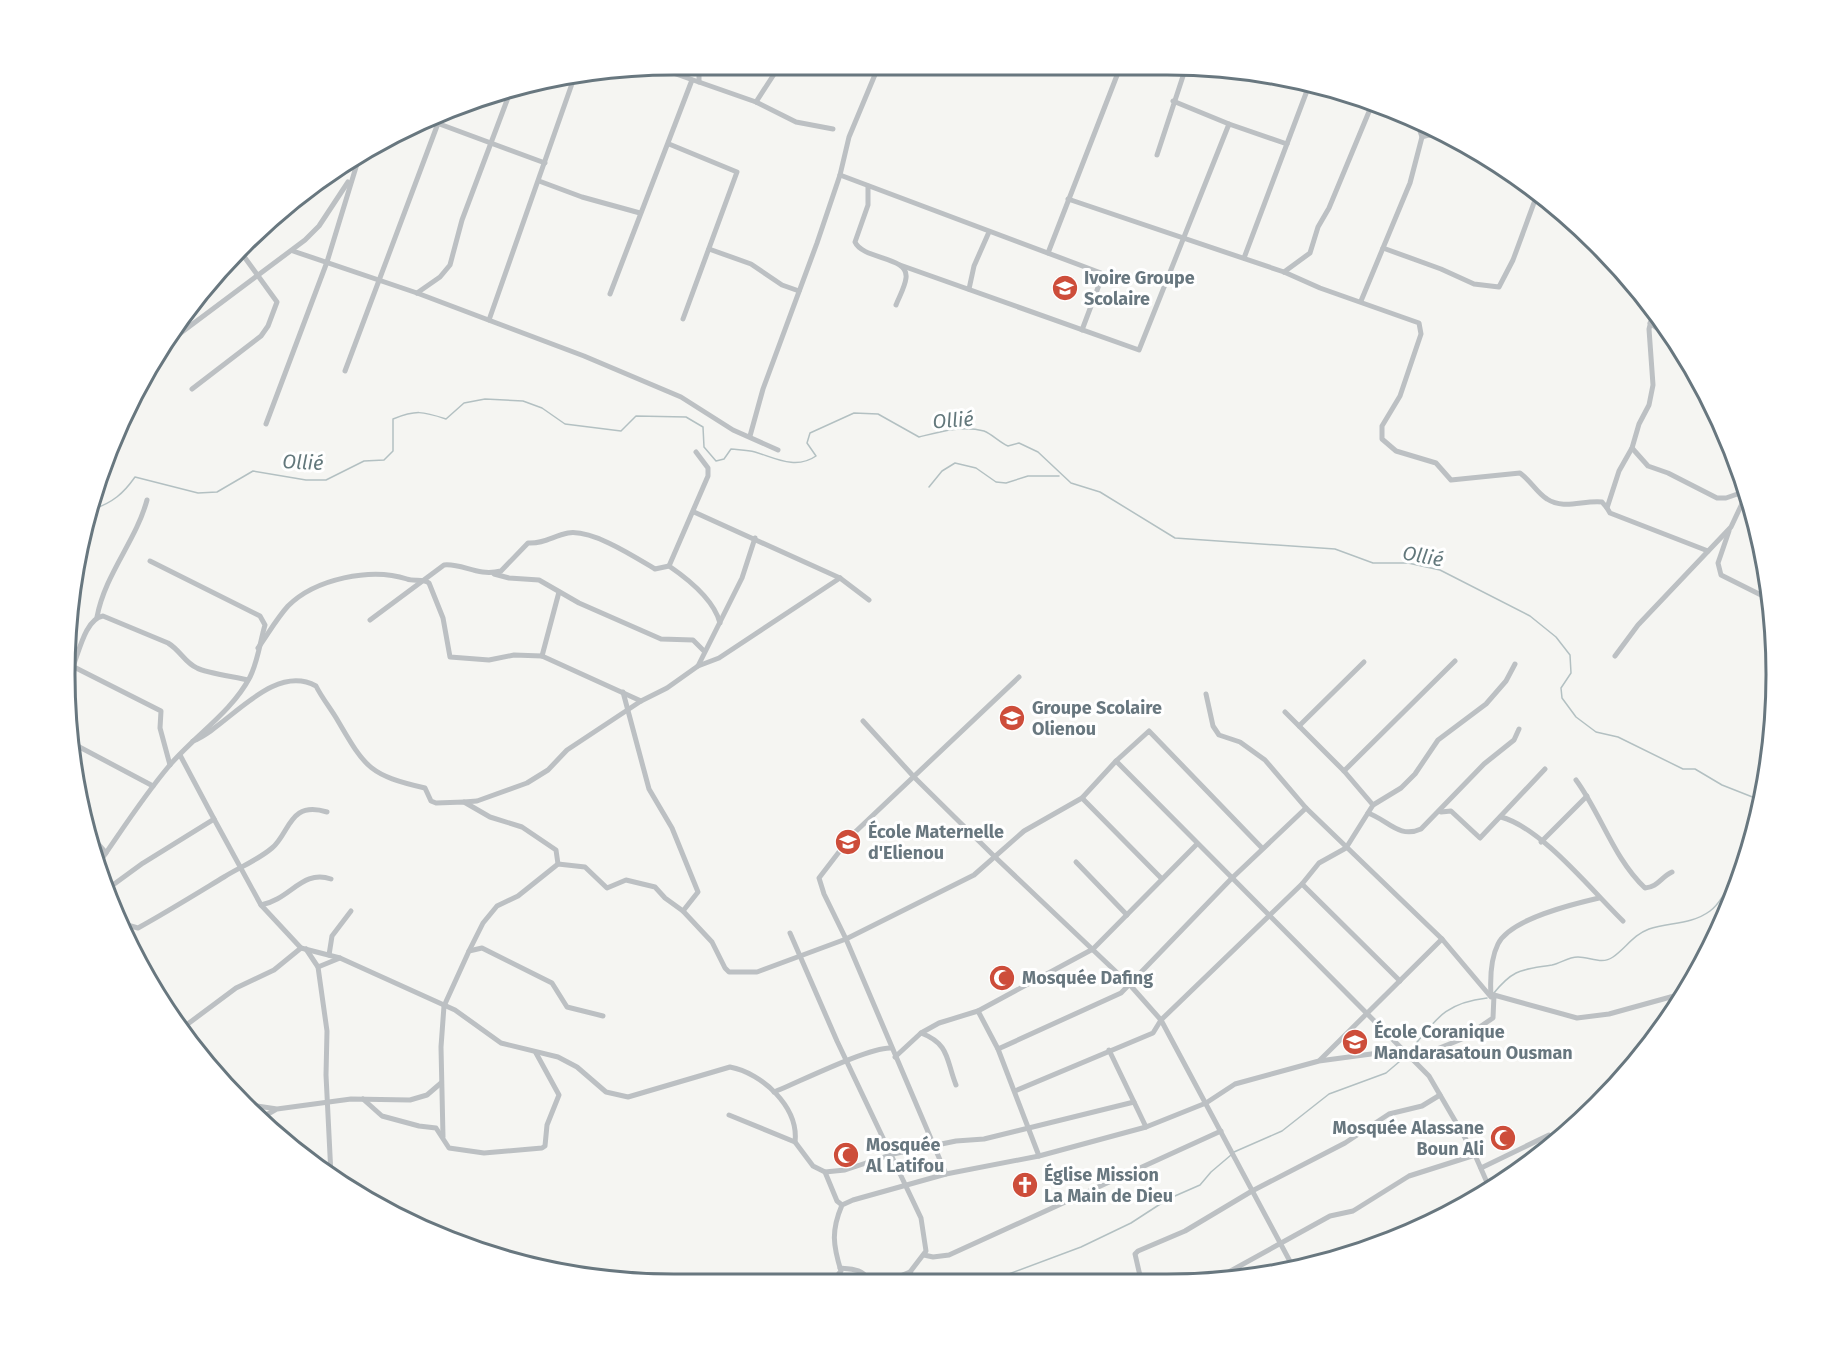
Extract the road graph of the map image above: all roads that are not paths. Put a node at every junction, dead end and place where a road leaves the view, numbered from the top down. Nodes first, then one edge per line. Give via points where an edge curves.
1 (678, 75) edge
2 (699, 75) edge
3 (773, 75) edge
4 (874, 75) edge
5 (1116, 75) edge
6 (1183, 75) edge
7 (692, 80) junction
8 (699, 82) junction
9 (572, 84) edge
10 (1307, 92) edge
11 (507, 99) edge
12 (1173, 100) junction
13 (756, 102) junction
14 (1369, 111) edge
15 (438, 124) joint
16 (1229, 124) junction
17 (833, 129) dead end
18 (1420, 132) edge
19 (1429, 136) edge
20 (1422, 137) junction
21 (490, 142) junction
22 (669, 144) junction
23 (1287, 144) junction
24 (1156, 155) dead end
25 (545, 163) junction
26 (355, 167) edge
27 (352, 176) junction
28 (840, 176) junction
29 (538, 181) junction
30 (868, 186) junction
31 (1068, 199) junction
32 (1534, 202) edge
33 (640, 213) junction
34 (989, 232) junction
35 (1184, 237) junction
36 (1383, 248) junction
37 (709, 249) junction
38 (293, 251) junction
39 (1048, 253) junction
40 (245, 257) edge
41 (1244, 258) junction
42 (327, 262) junction
43 (900, 265) junction
44 (1284, 272) junction
45 (259, 275) junction
46 (378, 280) junction
47 (969, 289) junction
48 (799, 291) junction
49 (417, 293) junction
50 (610, 294) dead end
51 (1361, 301) junction
52 (896, 305) dead end
53 (683, 319) dead end
54 (489, 320) junction
55 (1650, 324) joint
56 (1655, 327) edge
57 (1082, 330) junction
58 (183, 331) edge
59 (345, 371) dead end
60 (192, 389) dead end
61 (266, 424) dead end
62 (750, 436) junction
63 (1632, 448) junction
64 (778, 450) dead end
65 (696, 452) dead end
66 (1738, 495) edge
67 (147, 500) dead end
68 (1741, 504) edge
69 (1607, 508) junction
70 (694, 512) junction
71 (1731, 527) junction
72 (754, 538) junction
73 (1708, 551) junction
74 (150, 561) dead end
75 (669, 566) junction
76 (491, 573) junction
77 (840, 578) junction
78 (425, 580) junction
79 (559, 592) junction
80 (1761, 595) edge
81 (869, 600) dead end
82 (97, 617) junction
83 (370, 620) dead end
84 (720, 623) junction
85 (258, 648) junction
86 (704, 651) junction
87 (542, 656) junction
88 (1615, 656) dead end
89 (75, 657) edge
90 (1455, 661) dead end
91 (1364, 662) dead end
92 (1515, 664) dead end
93 (698, 666) junction
94 (75, 667) edge
95 (1019, 678) dead end
96 (248, 680) junction
97 (623, 692) junction
98 (1206, 694) dead end
99 (642, 701) junction
100 (627, 711) junction
101 (1285, 712) dead end
102 (863, 721) dead end
103 (1299, 726) junction
104 (1519, 729) dead end
105 (194, 741) junction
106 (79, 747) edge
107 (180, 755) junction
108 (1116, 761) junction
109 (170, 765) junction
110 (1545, 769) dead end
111 (1344, 771) junction
112 (915, 778) junction
113 (1576, 780) dead end
114 (153, 786) junction
115 (1587, 796) junction
116 (1082, 798) junction
117 (464, 802) junction
118 (1373, 805) junction
119 (1306, 808) junction
120 (327, 812) dead end
121 (1440, 812) junction
122 (1368, 813) junction
123 (1501, 817) junction
124 (214, 819) junction
125 (1541, 842) junction
126 (1197, 844) junction
127 (100, 847) edge
128 (1262, 848) junction
129 (1346, 848) junction
130 (106, 853) junction
131 (104, 856) edge
132 (995, 857) junction
133 (1076, 862) dead end
134 (558, 864) junction
135 (241, 867) junction
136 (1672, 872) dead end
137 (331, 879) dead end
138 (1162, 879) junction
139 (1231, 879) junction
140 (114, 884) edge
141 (1302, 884) junction
142 (1599, 898) junction
143 (261, 904) junction
144 (351, 910) dead end
145 (683, 911) junction
146 (1127, 915) junction
147 (1267, 916) junction
148 (1623, 921) dead end
149 (131, 926) edge
150 (790, 933) dead end
151 (846, 939) junction
152 (1442, 939) junction
153 (304, 949) junction
154 (1093, 949) junction
155 (469, 951) junction
156 (329, 955) junction
157 (340, 958) junction
158 (800, 958) junction
159 (318, 967) junction
160 (1400, 981) junction
161 (1130, 985) junction
162 (1492, 996) junction
163 (1672, 997) edge
164 (444, 1006) junction
165 (978, 1011) junction
166 (1368, 1013) junction
167 (603, 1016) dead end
168 (1161, 1020) junction
169 (188, 1024) edge
170 (921, 1034) junction
171 (891, 1048) junction
172 (998, 1049) junction
173 (1110, 1050) junction
174 (1401, 1050) junction
175 (536, 1053) junction
176 (895, 1057) junction
177 (1412, 1059) junction
178 (1319, 1061) junction
179 (847, 1062) junction
180 (441, 1083) junction
181 (956, 1085) dead end
182 (1015, 1091) junction
183 (774, 1092) junction
184 (1440, 1095) junction
185 (363, 1099) junction
186 (327, 1101) junction
187 (1134, 1102) junction
188 (1206, 1104) junction
189 (260, 1106) edge
190 (277, 1109) junction
191 (268, 1114) edge
192 (729, 1115) dead end
193 (1029, 1127) junction
194 (1146, 1127) junction
195 (1221, 1131) junction
196 (1549, 1135) dead end
197 (442, 1137) junction
198 (795, 1142) junction
199 (936, 1147) junction
200 (893, 1154) junction
201 (1475, 1155) junction
202 (1039, 1156) junction
203 (331, 1166) edge
204 (1481, 1168) junction
205 (825, 1172) junction
206 (946, 1174) junction
207 (1487, 1181) edge
208 (905, 1185) junction
209 (1252, 1191) junction
210 (843, 1204) junction
211 (1281, 1245) junction
212 (924, 1255) junction
213 (1290, 1261) edge
214 (840, 1268) junction
215 (1234, 1270) edge
216 (910, 1272) joint
217 (839, 1274) edge
218 (865, 1274) edge
219 (905, 1274) edge
220 (1140, 1274) edge

1 - 7 street
2 - 8 street
3 - 13 street
4 - 28 street via 849,137
5 - 31 street
6 - 12 street
7 - 8 street
7 - 22 street
8 - 13 street
9 - 25 street
10 - 23 street
11 - 21 street
12 - 16 street
12 - 24 street
13 - 17 street via 796,122
14 - 44 street via 1310,253
15 - 21 street
15 - 46 street
16 - 23 street
16 - 35 street
18 - 20 street
19 - 20 street
20 - 36 street via 1410,183
21 - 25 street
21 - 49 street via 450,265
22 - 33 street
22 - 37 street via 737,172
23 - 41 street
25 - 29 street
26 - 27 street
27 - 38 street via 319,226
27 - 42 street
28 - 30 street
28 - 48 street
29 - 33 street
29 - 54 street
30 - 34 street
30 - 43 street via 868,205 856,245 868,254
31 - 35 street
31 - 39 street
32 - 36 street via 1499,287 1474,284
33 - 50 street
34 - 39 street
34 - 47 street
35 - 41 street
35 - 57 street via 1141,350
36 - 51 street
37 - 48 street via 751,264 782,285
37 - 53 street
38 - 42 street
38 - 45 street
39 - 57 street via 1102,274
40 - 45 street
41 - 44 street
42 - 46 street
42 - 61 street
43 - 47 street
43 - 52 street via 906,276
44 - 51 street
45 - 58 street
45 - 60 street via 277,302 268,326 261,336
46 - 49 street
46 - 59 street
47 - 57 street
48 - 62 street via 763,388
49 - 54 street
51 - 69 street via 1420,325 1421,334 1400,396 1382,426 1386,445 1436,463 1451,480 1520,473 1540,494 1558,505 1596,501
54 - 62 street via 681,397 733,430
55 - 56 street
55 - 63 street via 1653,386
62 - 64 street
63 - 66 street via 1648,466 1717,498
63 - 69 street via 1619,471
65 - 70 street via 708,468
67 - 82 street via 142,520 100,598
68 - 71 street
69 - 73 street via 1610,513
70 - 72 street
70 - 75 street
71 - 73 street
71 - 80 street via 1718,563 1721,575
72 - 77 street
72 - 84 street via 742,578
73 - 88 street via 1638,625
74 - 85 street via 260,616 265,625
75 - 76 street via 655,569 623,549 569,533 538,544 528,543 507,567
75 - 84 street via 697,590
76 - 78 street via 444,565
76 - 79 street via 539,580
77 - 81 street
77 - 93 street via 718,658
78 - 83 street
78 - 85 street via 380,574 325,584 288,606
78 - 87 street via 443,618 450,657 489,660 514,655
79 - 86 street via 661,639 693,640
79 - 87 street
82 - 89 street
82 - 96 street via 104,616 168,643 198,669
84 - 86 street
85 - 96 street
86 - 93 street
87 - 97 street
90 - 111 street
91 - 103 street
92 - 118 street via 1486,704 1438,740 1401,788
93 - 99 street
94 - 109 street via 161,711 160,728
95 - 112 street
96 - 105 street
97 - 99 street
97 - 100 street
98 - 119 street via 1219,735 1250,748 1272,767
99 - 100 street
100 - 117 street via 567,750 548,770 527,783
100 - 145 street via 649,789 672,828 698,892
101 - 103 street
102 - 112 street
103 - 111 street
104 - 121 street via 1514,740 1484,764
105 - 107 street
105 - 117 street via 209,735 259,693 294,681 308,681 316,686 360,760 373,771 425,788 436,804
106 - 114 street
107 - 109 street
107 - 124 street
108 - 116 street
108 - 126 street
108 - 128 street via 1149,731
109 - 114 street
110 - 123 street
111 - 118 street
112 - 132 street
112 - 151 street via 852,835 820,873 824,894
113 - 115 street
114 - 130 street
115 - 125 street
115 - 136 street via 1629,873 1644,888 1659,884
116 - 132 street via 1024,831
116 - 138 street
117 - 134 street via 545,841 555,850
118 - 122 street
119 - 128 street
119 - 129 street
120 - 135 street via 310,810 297,814 273,847
121 - 122 street via 1414,832 1394,830
121 - 123 street via 1451,811 1477,838
122 - 129 street
123 - 125 street
124 - 135 street
124 - 140 street
125 - 142 street via 1586,881
126 - 138 street
126 - 139 street
127 - 130 street
128 - 139 street
129 - 141 street via 1319,863
129 - 152 street
130 - 131 street
132 - 151 street via 974,875
132 - 154 street
133 - 146 street
134 - 145 street via 585,867 607,888 626,880 655,887
134 - 155 street via 518,896 497,906
135 - 143 street
135 - 149 street via 138,928
137 - 143 street via 320,875 303,881 275,902
138 - 146 street
139 - 147 street
139 - 161 street
141 - 147 street
141 - 160 street
142 - 148 street
142 - 162 street via 1530,920 1498,942
143 - 153 street
144 - 156 street via 332,936
145 - 158 street via 712,942 729,972 757,972
146 - 154 street
147 - 166 street
147 - 168 street
150 - 158 street
151 - 158 street
151 - 171 street
152 - 160 street
152 - 162 street
153 - 156 street
153 - 159 street
153 - 169 street via 274,970 236,988
154 - 161 street
154 - 165 street
155 - 164 street
155 - 167 street via 482,948 519,965 552,983 567,1007
156 - 157 street
157 - 159 street
157 - 164 street
158 - 179 street
159 - 186 street via 327,1031
160 - 166 street
161 - 168 street
161 - 172 street via 1121,993
162 - 163 street via 1577,1018 1609,1014
162 - 177 street via 1493,1018 1462,1039
164 - 175 street via 501,1043
164 - 180 street
165 - 170 street via 939,1023
165 - 172 street
166 - 174 street
166 - 178 street
168 - 173 street via 1153,1033
168 - 188 street
170 - 176 street
170 - 181 street via 942,1045
171 - 176 street
171 - 179 street
172 - 182 street
173 - 182 street
173 - 187 street
174 - 177 street
174 - 178 street
175 - 183 street via 558,1057 577,1067 606,1092 628,1097 730,1067 756,1076
175 - 197 street via 559,1095 547,1125 545,1146 484,1153 449,1148
176 - 199 street
177 - 184 street
178 - 188 street via 1235,1084
179 - 183 street
179 - 200 street
180 - 185 street via 427,1095 410,1100
180 - 197 street
182 - 193 street
183 - 198 street via 792,1115
184 - 201 street
184 - 209 street via 1422,1106 1385,1116 1345,1143
185 - 186 street
185 - 197 street via 382,1116 436,1128
186 - 190 street
186 - 203 street
187 - 193 street
187 - 194 street
188 - 194 street
188 - 195 street
189 - 190 street
190 - 191 street
192 - 198 street
193 - 199 street
193 - 202 street
194 - 202 street
195 - 209 street
195 - 212 street via 949,1255
196 - 204 street
198 - 205 street via 813,1166
199 - 200 street
199 - 206 street
200 - 205 street via 845,1170
200 - 208 street
201 - 204 street
201 - 211 street via 1409,1176 1353,1211 1330,1216
202 - 206 street
204 - 207 street
205 - 210 street via 837,1202
206 - 208 street
208 - 210 street
208 - 212 street via 921,1218 927,1241
209 - 211 street
209 - 220 street via 1167,1240 1136,1252
210 - 214 street via 837,1216 834,1248
211 - 213 street
211 - 215 street
212 - 216 street
214 - 217 street
214 - 218 street
216 - 219 street

